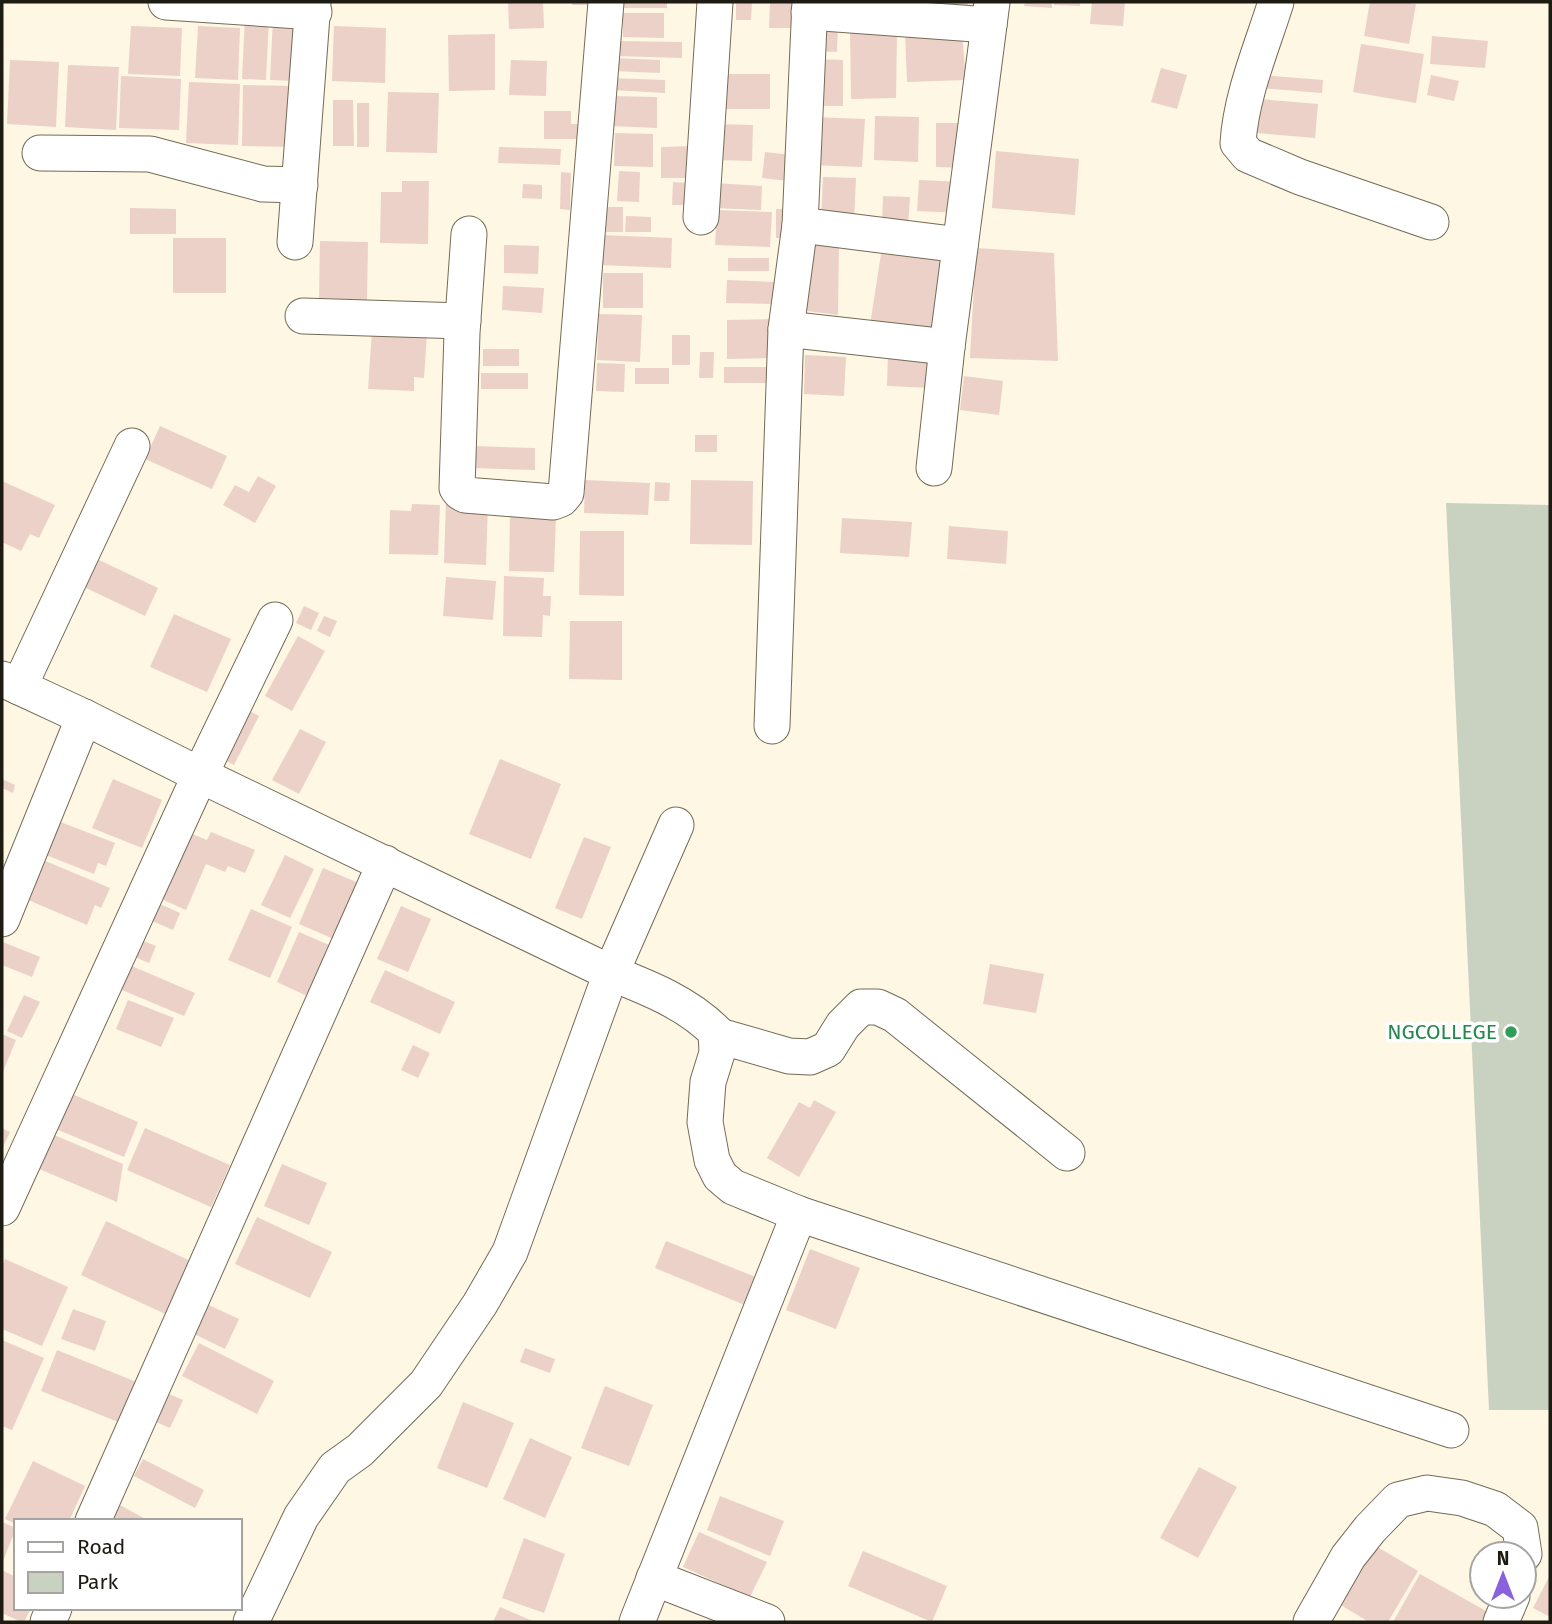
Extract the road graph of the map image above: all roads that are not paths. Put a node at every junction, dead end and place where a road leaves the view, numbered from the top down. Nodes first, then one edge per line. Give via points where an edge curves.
1 (166, 2) edge
2 (606, 2) edge
3 (715, 2) edge
4 (1276, 2) edge
5 (314, 7) edge
6 (809, 7) edge
7 (990, 13) edge
8 (40, 153) dead end
9 (299, 185) junction
10 (701, 217) dead end
11 (1431, 222) dead end
12 (800, 225) junction
13 (469, 234) dead end
14 (295, 242) dead end
15 (960, 245) junction
16 (303, 316) dead end
17 (463, 321) junction
18 (786, 330) junction
19 (947, 347) junction
20 (132, 446) dead end
21 (934, 468) dead end
22 (275, 620) dead end
23 (10, 683) edge
24 (84, 717) junction
25 (772, 726) dead end
26 (200, 775) junction
27 (676, 825) dead end
28 (385, 863) junction
29 (2, 919) edge
30 (611, 973) junction
31 (716, 1035) junction
32 (1067, 1153) dead end
33 (2, 1208) edge
34 (799, 1214) junction
35 (1451, 1430) dead end
36 (94, 1519) edge
37 (1522, 1540) edge
38 (654, 1578) junction
39 (251, 1622) edge
40 (636, 1622) edge
41 (767, 1622) edge
42 (1311, 1622) edge

1 - 5 street
2 - 17 street via 566,493 561,499 466,495 457,488
3 - 10 street
4 - 11 street via 1246,96 1238,143 1248,155 1300,177
5 - 9 street
6 - 7 street
6 - 12 street
7 - 15 street
8 - 9 street via 150,154 263,184
9 - 14 street
12 - 15 street
12 - 18 street
13 - 17 street
15 - 19 street
16 - 17 street
18 - 19 street
18 - 25 street
19 - 21 street
20 - 23 street
22 - 26 street
23 - 24 street
24 - 26 street
24 - 29 street
26 - 28 street
26 - 33 street
27 - 30 street
28 - 30 street
28 - 36 street
30 - 31 street via 657,991 703,1018
30 - 39 street via 510,1252 426,1384 335,1468 302,1517
31 - 32 street via 789,1056 810,1057 828,1049 861,1007 878,1007 895,1015
31 - 34 street via 705,1122 712,1160 720,1176 733,1187
34 - 35 street
34 - 38 street
37 - 42 street via 1520,1528 1495,1508 1427,1493 1398,1500 1348,1557
38 - 40 street
38 - 41 street

